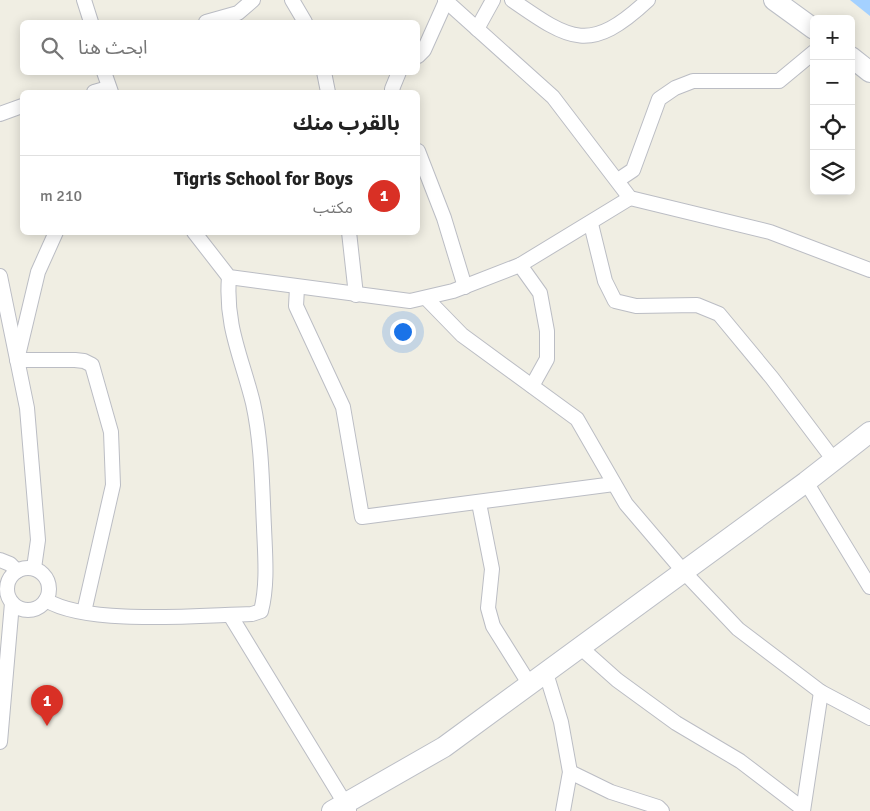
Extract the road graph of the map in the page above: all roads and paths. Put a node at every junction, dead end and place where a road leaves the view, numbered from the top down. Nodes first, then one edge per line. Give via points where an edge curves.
1 (84, 0) edge
2 (253, 0) edge
3 (292, 0) edge
4 (493, 0) edge
5 (512, 0) edge
6 (648, 0) edge
7 (774, 0) edge
8 (446, 1) edge
9 (89, 20) edge
10 (213, 20) edge
11 (304, 20) edge
12 (810, 27) edge
13 (477, 28) junction
14 (420, 54) edge
15 (810, 55) edge
16 (854, 60) edge
17 (870, 72) edge
18 (105, 75) edge
19 (325, 75) edge
20 (398, 75) edge
21 (110, 90) edge
22 (328, 90) edge
23 (392, 90) edge
24 (20, 107) edge
25 (0, 114) edge
26 (420, 156) edge
27 (618, 180) junction
28 (630, 198) junction
29 (590, 224) junction
30 (55, 235) edge
31 (196, 235) edge
32 (349, 235) edge
33 (520, 265) junction
34 (870, 270) edge
35 (0, 276) edge
36 (230, 277) junction
37 (465, 286) junction
38 (297, 288) junction
39 (356, 295) junction
40 (426, 298) junction
41 (17, 360) junction
42 (532, 386) junction
43 (870, 432) edge
44 (833, 459) junction
45 (806, 482) junction
46 (614, 484) junction
47 (479, 503) junction
48 (0, 560) edge
49 (34, 568) junction
50 (17, 571) junction
51 (684, 572) junction
52 (870, 587) edge
53 (46, 600) junction
54 (12, 603) junction
55 (84, 612) junction
56 (230, 615) junction
57 (580, 647) junction
58 (538, 679) junction
59 (821, 692) junction
60 (870, 718) edge
61 (0, 742) edge
62 (570, 772) junction
63 (342, 809) edge
64 (803, 810) edge
65 (563, 811) edge
66 (662, 811) edge

1 - 9 street
2 - 10 street via 238,13
3 - 11 street
4 - 13 street
5 - 6 street via 561,32 584,37 609,31
7 - 12 main road
8 - 13 street
8 - 14 street
13 - 27 street via 553,97
15 - 27 street via 779,80 693,81 675,88 660,99 633,170
16 - 17 main road
18 - 21 street
19 - 22 street
20 - 23 street
24 - 25 street
26 - 37 street
27 - 28 street
28 - 29 street
28 - 34 street via 770,232
29 - 33 street
29 - 44 street via 605,281 615,301 636,306 696,305 719,314
30 - 41 street via 38,272
31 - 36 street
32 - 39 street
33 - 37 street
33 - 42 street via 540,293 547,332 547,359
35 - 41 street
36 - 38 street
36 - 56 street via 229,318 259,437 264,599 261,610 252,614
37 - 40 street
38 - 39 street
38 - 47 street via 296,306 343,407 362,517
39 - 40 street via 410,301
40 - 42 street via 462,335
41 - 49 street via 27,408 38,540
41 - 55 street via 76,360 92,366 111,432 113,485
42 - 46 street via 577,419
43 - 44 main road
44 - 45 main road
45 - 51 main road
45 - 52 street
46 - 47 street
46 - 51 street via 626,504
47 - 58 street via 492,570 488,608 493,626
48 - 50 street
49 - 50 street
49 - 53 street via 47,579 50,590
50 - 54 street via 7,586
51 - 57 main road
51 - 59 street via 738,629
53 - 54 street via 38,608 27,610
53 - 55 street via 69,610
54 - 61 street
55 - 56 street via 118,617
56 - 63 street
57 - 58 main road
57 - 64 street via 617,680 676,724 740,760
58 - 62 street via 561,722
58 - 63 main road via 444,747
59 - 60 street
59 - 64 street
62 - 65 street
62 - 66 street

